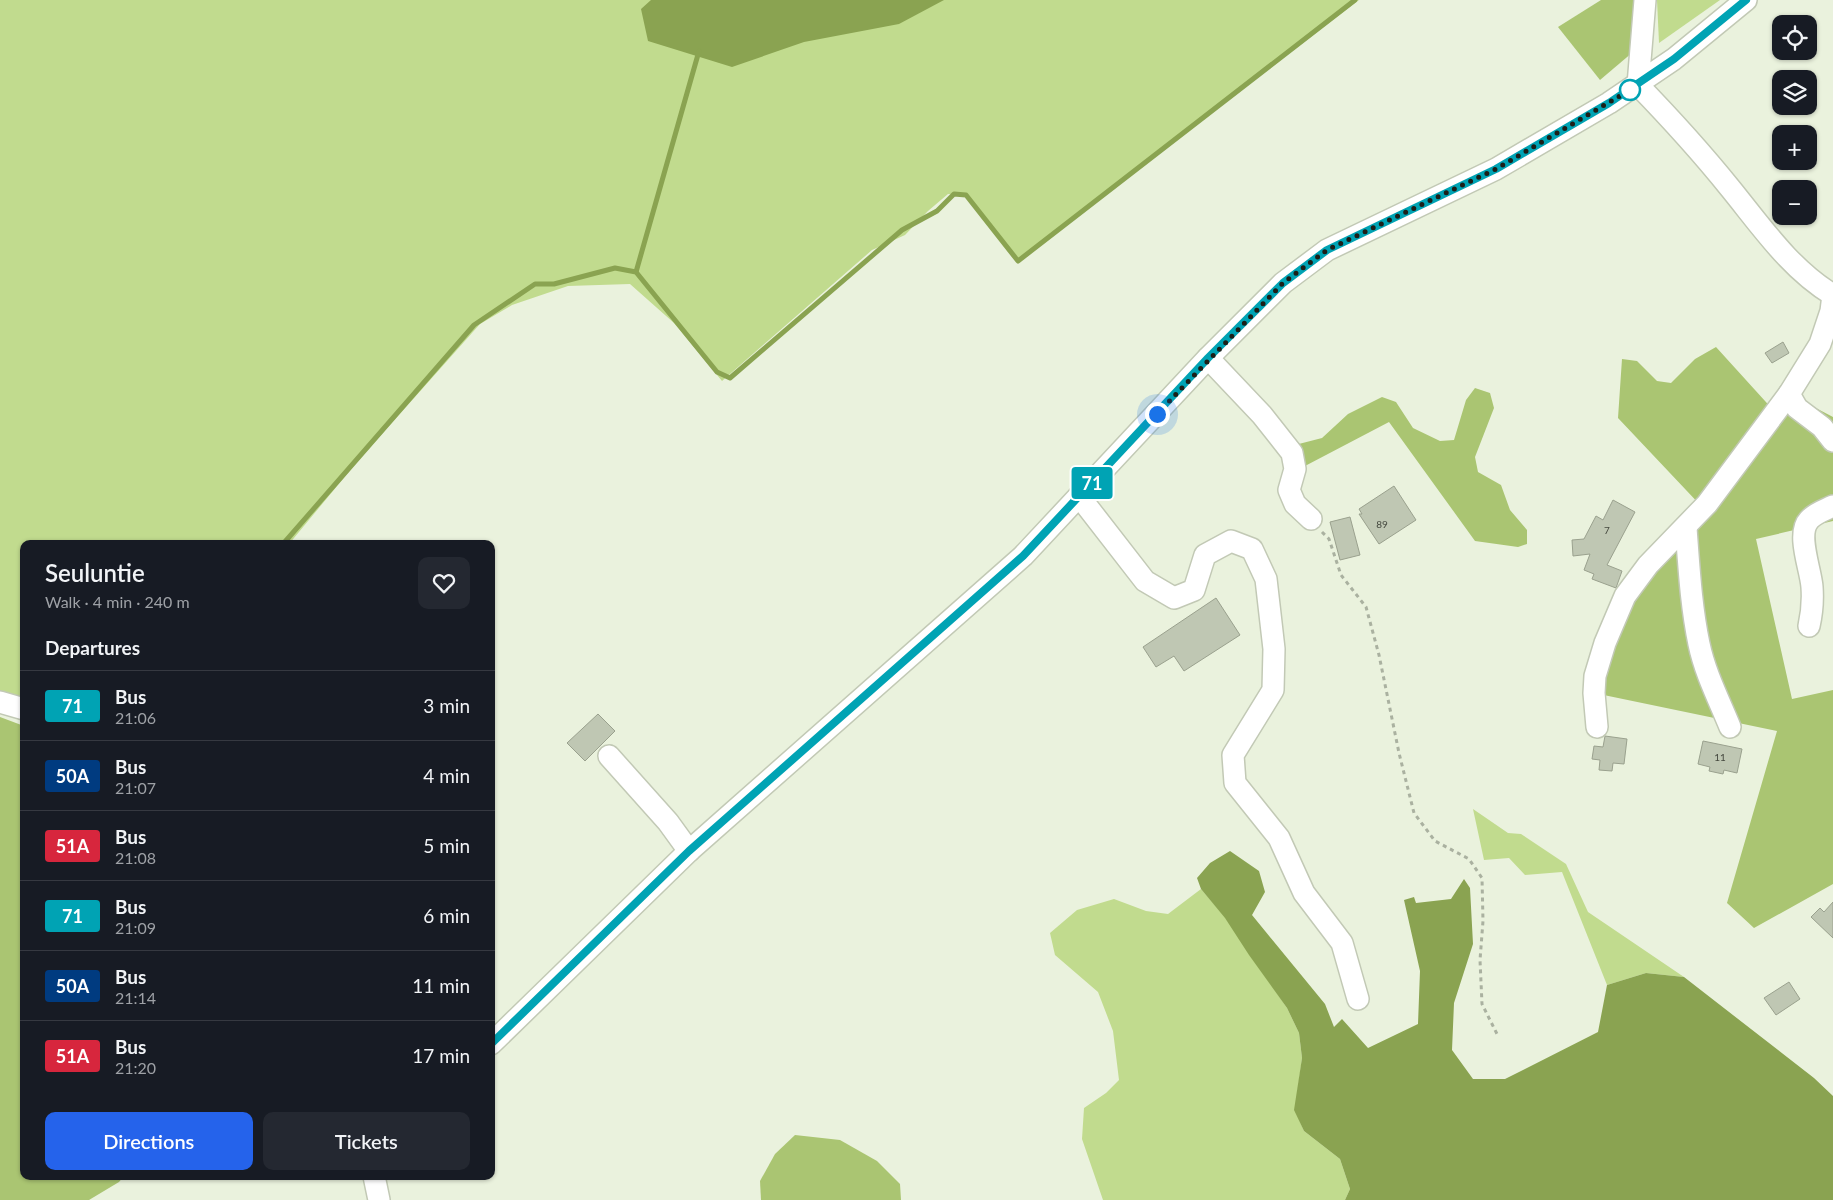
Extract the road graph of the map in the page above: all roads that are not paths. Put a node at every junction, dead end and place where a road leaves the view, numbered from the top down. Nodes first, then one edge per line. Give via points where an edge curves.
1 (1645, 0) edge
2 (1746, 0) edge
3 (1638, 85) junction
4 (1833, 295) edge
5 (1208, 358) junction
6 (1789, 394) junction
7 (1833, 441) edge
8 (1079, 496) junction
9 (1833, 506) edge
10 (1311, 520) road end
11 (1686, 528) junction
12 (1809, 626) dead end
13 (0, 702) edge
14 (20, 708) edge
15 (1597, 727) dead end
16 (1730, 727) dead end
17 (609, 756) dead end
18 (689, 851) junction
19 (1358, 999) dead end
20 (495, 1040) edge
21 (375, 1180) edge
22 (379, 1200) edge

1 - 3 street
2 - 3 street
3 - 4 street via 1674,122 1781,252
3 - 5 street via 1496,169 1327,250 1283,283
4 - 6 street via 1820,344
5 - 8 street
5 - 10 street via 1292,452 1295,469 1289,490 1295,504
6 - 7 street via 1797,408 1822,427
6 - 11 street
8 - 18 street via 1023,556
8 - 19 street via 1145,582 1174,598 1194,590 1205,555 1231,541 1252,549 1266,579 1274,649 1273,690 1234,755 1235,783 1279,838 1304,893 1342,943
9 - 12 street via 1809,520 1804,531 1812,586 1813,608
11 - 15 street via 1648,565 1625,596 1595,676
11 - 16 street via 1699,645
13 - 14 street
17 - 18 street via 668,822
18 - 20 street
21 - 22 street

